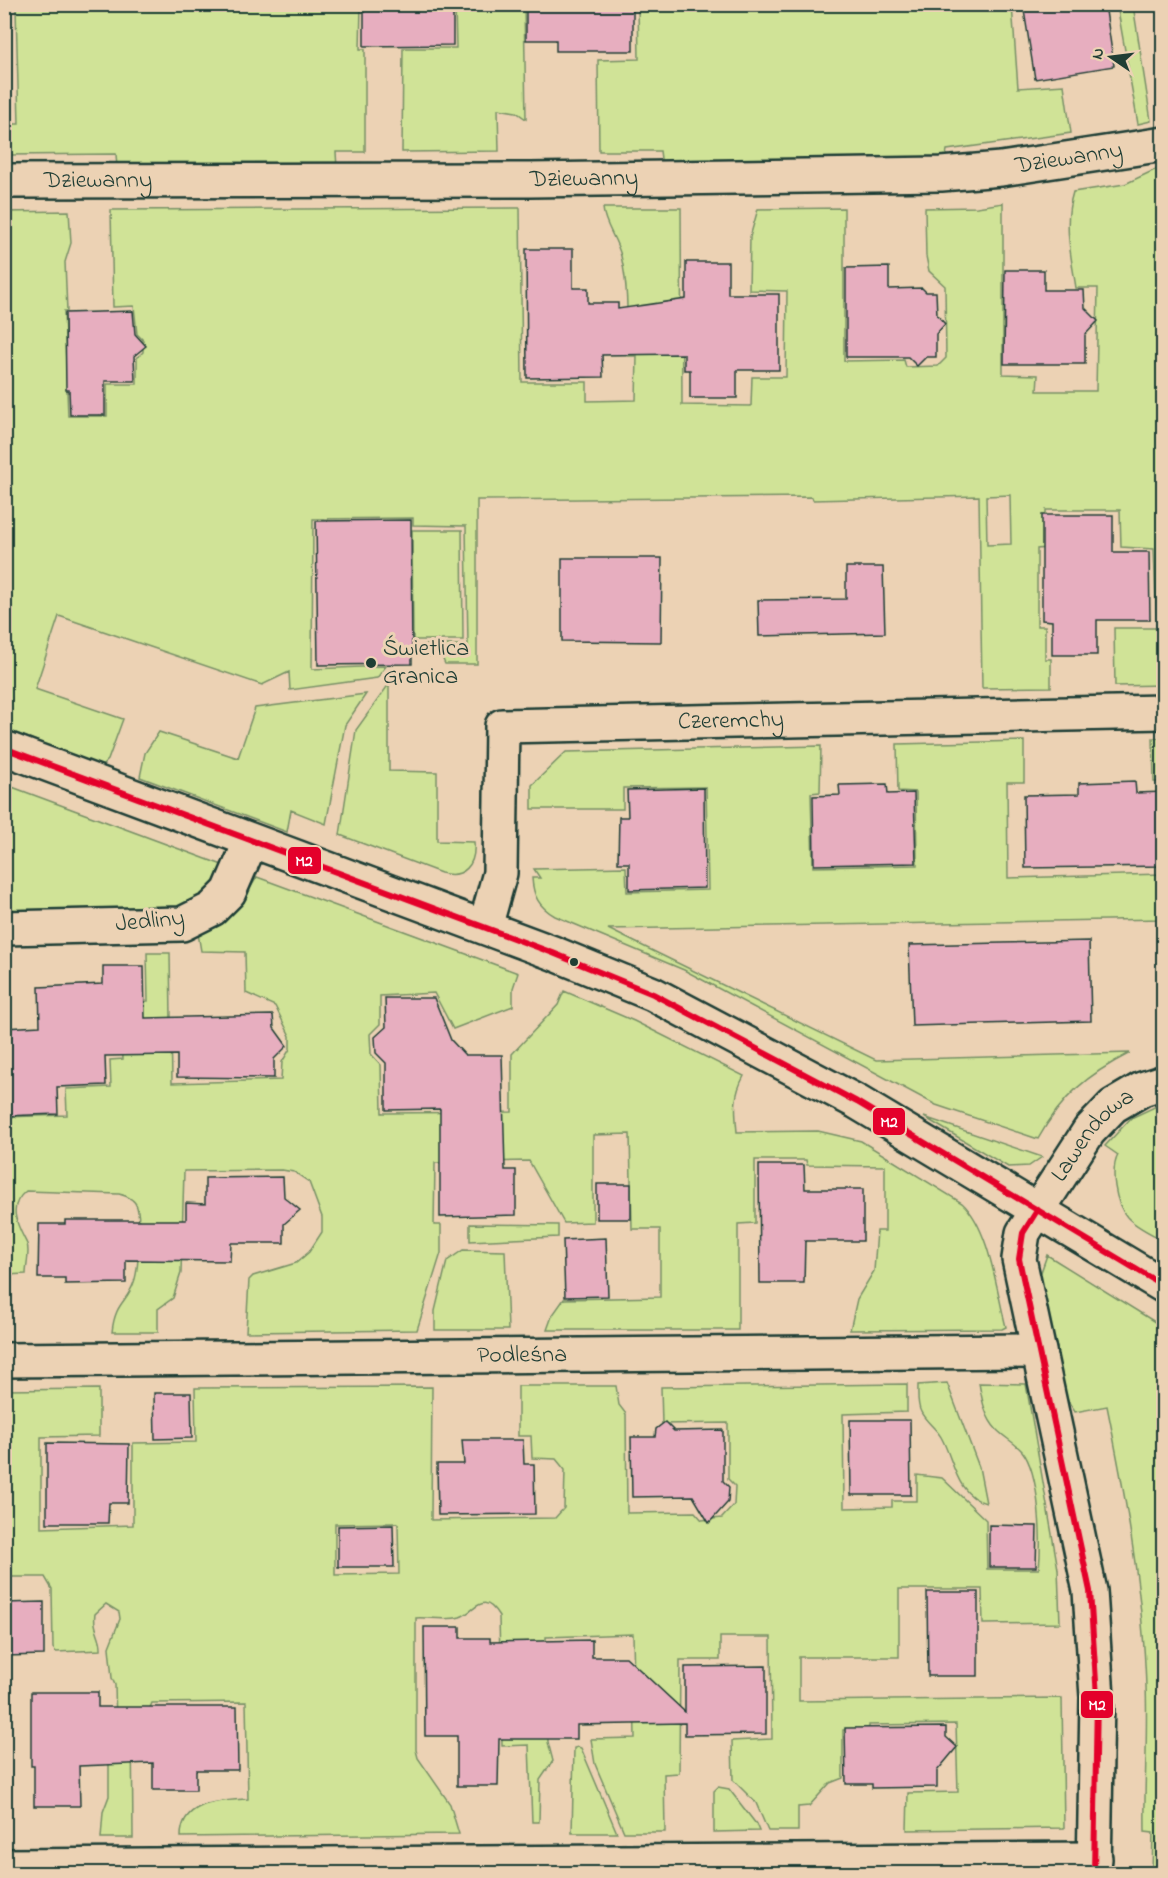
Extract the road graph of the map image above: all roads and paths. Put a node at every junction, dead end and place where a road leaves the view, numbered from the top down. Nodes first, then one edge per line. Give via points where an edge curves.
1 (1164, 144) edge
2 (4, 181) edge
3 (1164, 712) edge
4 (4, 748) edge
5 (251, 841) junction
6 (485, 927) junction
7 (4, 928) edge
8 (1164, 1082) edge
9 (1038, 1209) junction
10 (1164, 1286) edge
11 (1039, 1351) junction
12 (4, 1360) edge
13 (4, 1866) edge
14 (1095, 1866) edge

1 - 2 street, Dziewanny via 1002,169 941,174
3 - 6 street, Czeremchy via 502,726 500,873
4 - 5 street
5 - 6 street
5 - 7 street, Jedliny via 229,892 212,909 182,924
6 - 9 street via 643,990 710,1022 857,1102
8 - 9 street, Lawendowa via 1129,1095 1100,1118
9 - 10 street
9 - 11 street, Lawendowa via 1023,1233 1019,1259
11 - 12 street, Podleśna
11 - 14 street, Lawendowa via 1090,1591 1097,1697
13 - 14 street

